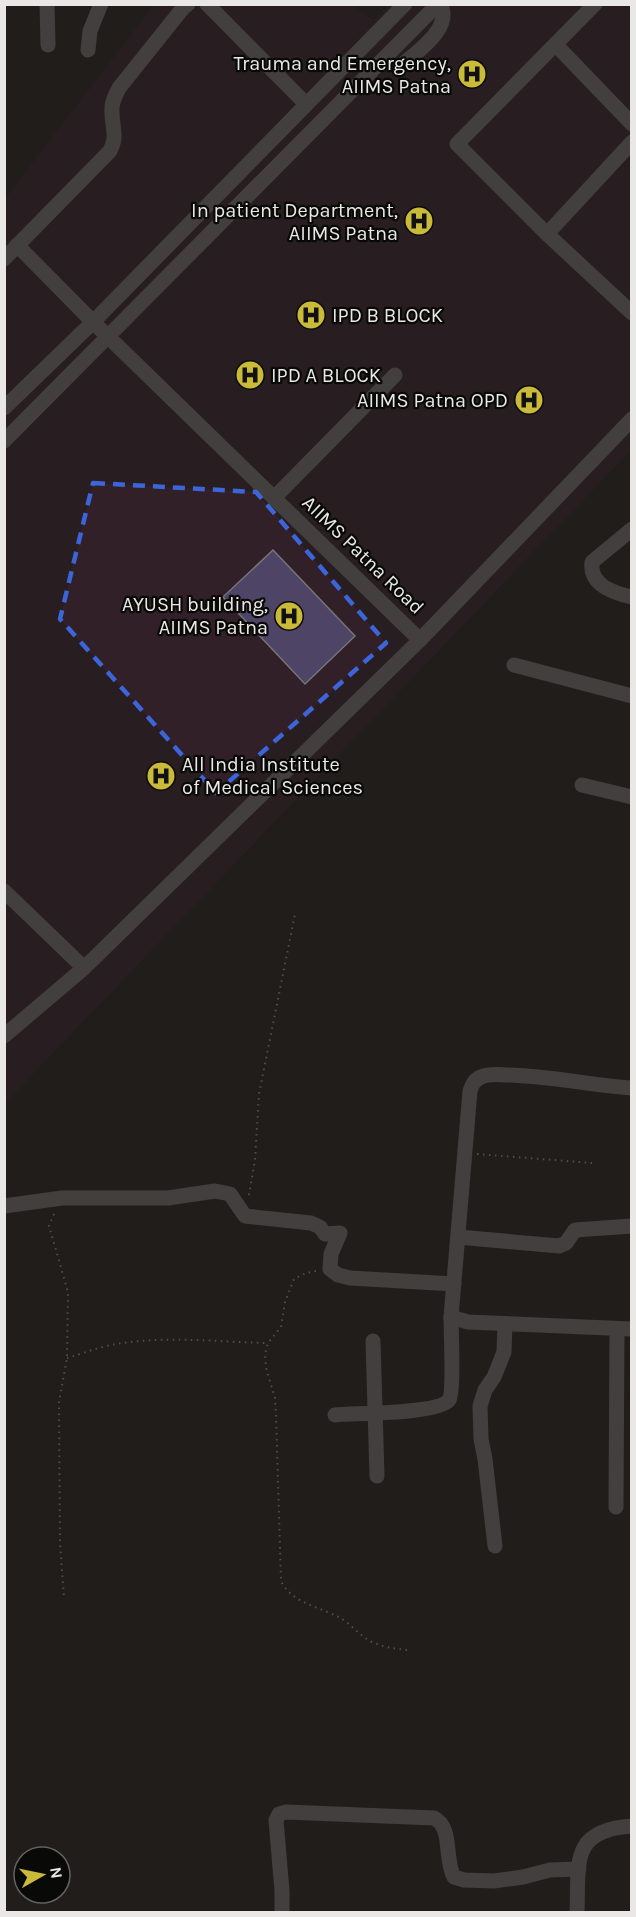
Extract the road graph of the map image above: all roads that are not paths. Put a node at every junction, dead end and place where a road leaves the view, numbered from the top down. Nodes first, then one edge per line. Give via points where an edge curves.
1 (47, 4) edge
2 (100, 4) edge
3 (188, 4) edge
4 (207, 4) edge
5 (405, 4) edge
6 (439, 4) edge
7 (594, 4) edge
8 (48, 45) dead end
9 (556, 45) junction
10 (88, 51) dead end
11 (401, 66) dead end
12 (306, 104) junction
13 (632, 124) edge
14 (632, 142) edge
15 (227, 186) junction
16 (244, 201) junction
17 (547, 234) junction
18 (18, 245) junction
19 (4, 259) edge
20 (632, 313) edge
21 (93, 322) junction
22 (108, 337) junction
23 (395, 375) dead end
24 (4, 408) edge
25 (632, 419) edge
26 (4, 441) edge
27 (274, 498) junction
28 (632, 529) edge
29 (632, 597) edge
30 (420, 640) junction
31 (514, 665) dead end
32 (632, 696) edge
33 (582, 785) dead end
34 (632, 798) edge
35 (4, 891) edge
36 (84, 968) junction
37 (4, 1036) edge
38 (632, 1088) edge
39 (4, 1206) edge
40 (632, 1226) edge
41 (458, 1237) junction
42 (454, 1284) junction
43 (452, 1317) junction
44 (505, 1324) junction
45 (624, 1329) edge
46 (374, 1341) dead end
47 (376, 1412) junction
48 (335, 1415) dead end
49 (376, 1476) dead end
50 (616, 1507) dead end
51 (495, 1546) dead end
52 (632, 1826) edge
53 (579, 1869) junction
54 (282, 1912) edge
55 (577, 1912) edge

1 - 8 street
2 - 10 street via 90,31
3 - 18 street via 119,88 111,111 115,142 110,151
4 - 12 street
5 - 12 street
6 - 11 street via 443,19 438,31
6 - 16 street
7 - 9 street
9 - 13 street
9 - 17 street via 456,144
12 - 15 street
14 - 17 street
15 - 16 street
15 - 21 street
16 - 22 street
17 - 20 street
18 - 19 street
18 - 21 street, AIIMS Patna Road
21 - 22 street, AIIMS Patna Road
21 - 24 street
22 - 26 street
22 - 27 street, AIIMS Patna Road
23 - 27 street
25 - 30 street
27 - 30 street, AIIMS Patna Road
28 - 29 street via 592,562 591,571 605,588
30 - 36 street, AIIMS Patna Road
31 - 32 street
33 - 34 street
35 - 36 street
36 - 37 street, AIIMS Patna Road
38 - 41 street via 540,1076 492,1074 474,1081
39 - 42 street via 62,1198 168,1198 215,1191 230,1194 245,1216 311,1223 325,1234 340,1233 330,1254 330,1269 338,1275
40 - 41 street via 574,1230 560,1246
41 - 42 street
42 - 43 street
43 - 44 street
43 - 47 street via 450,1400 433,1409
44 - 45 street
44 - 51 street via 504,1352 480,1406
45 - 50 street
46 - 47 street
47 - 48 street
47 - 49 street
52 - 53 street via 596,1834 583,1849
53 - 54 street via 550,1870 507,1880 464,1880 454,1877 450,1870 444,1827 434,1818 286,1812 276,1820
53 - 55 street

